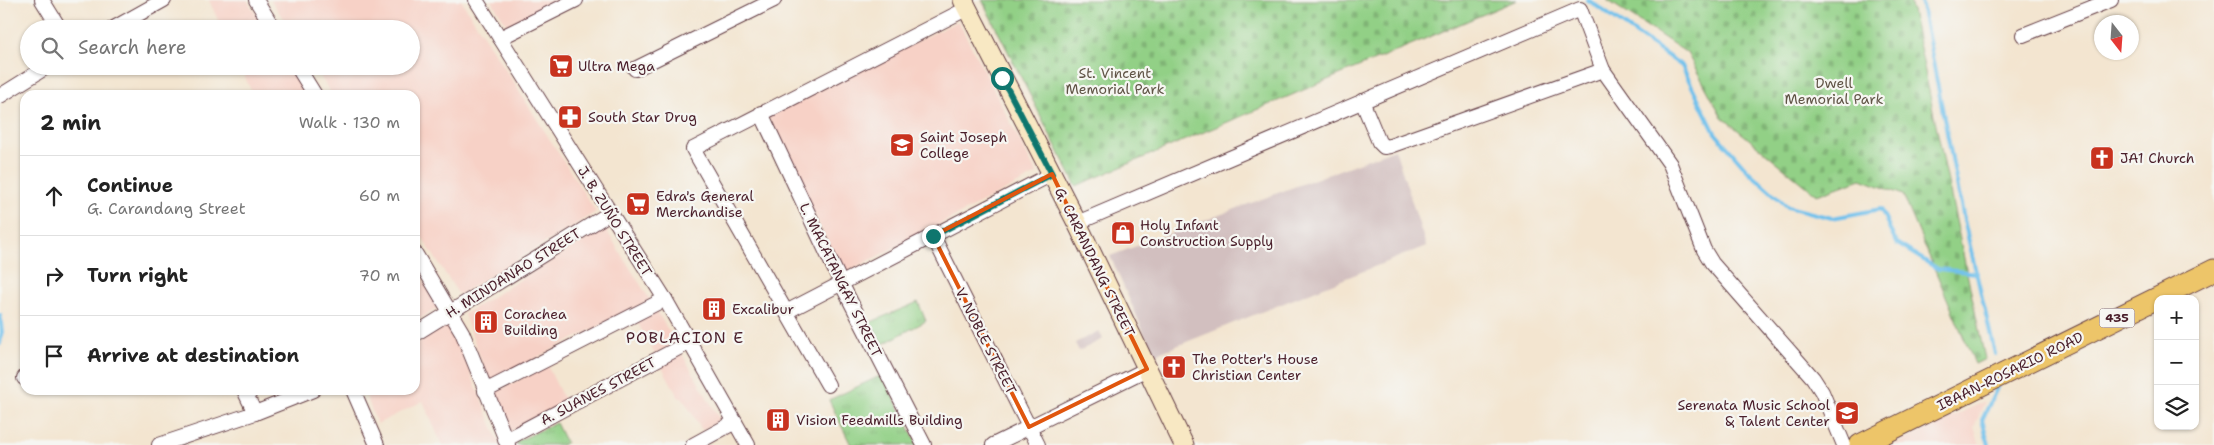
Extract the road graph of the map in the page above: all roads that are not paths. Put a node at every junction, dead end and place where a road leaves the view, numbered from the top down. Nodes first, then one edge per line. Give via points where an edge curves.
1 (42, 0) edge
2 (164, 0) edge
3 (256, 0) edge
4 (476, 0) edge
5 (576, 0) edge
6 (774, 0) edge
7 (2111, 0) edge
8 (965, 4) edge
9 (54, 20) edge
10 (128, 20) edge
11 (268, 20) edge
12 (2023, 35) dead end
13 (500, 38) junction
14 (635, 69) dead end
15 (1603, 70) junction
16 (34, 75) edge
17 (303, 75) edge
18 (313, 90) edge
19 (0, 96) edge
20 (1362, 101) junction
21 (761, 114) junction
22 (1052, 174) junction
23 (610, 213) junction
24 (1077, 223) junction
25 (933, 236) junction
26 (420, 261) edge
27 (2214, 270) edge
28 (841, 283) junction
29 (665, 299) junction
30 (451, 311) junction
31 (786, 312) junction
32 (420, 331) edge
33 (690, 342) junction
34 (1148, 369) junction
35 (828, 385) dead end
36 (485, 390) junction
37 (247, 395) edge
38 (301, 395) edge
39 (355, 395) edge
40 (256, 413) junction
41 (735, 422) junction
42 (1029, 426) junction
43 (507, 442) edge
44 (159, 445) edge
45 (377, 445) edge
46 (693, 445) edge
47 (748, 445) edge
48 (924, 445) edge
49 (992, 445) edge
50 (1038, 445) edge
51 (1184, 445) edge
52 (1844, 445) edge
53 (1860, 445) edge

1 - 9 street
2 - 10 street
3 - 11 street
4 - 13 street, J. B. ZUÑO STREET
5 - 13 street
6 - 14 street
7 - 12 street
8 - 21 street
8 - 22 main road, G. CARANDANG STREET
13 - 23 street, J. B. ZUÑO STREET
15 - 20 street via 1384,147
15 - 20 street via 1580,8
15 - 52 street via 1670,164 1712,263 1813,378
16 - 19 street
17 - 18 street
20 - 24 street
21 - 28 street, L. MACATANGAY STREET
21 - 31 street via 693,149
22 - 24 main road, G. CARANDANG STREET
22 - 25 street
23 - 29 street, J. B. ZUÑO STREET
23 - 30 street, H. MINDANAO STREET
24 - 34 main road, G. CARANDANG STREET
25 - 28 street
25 - 42 street, V. NOBLE STREET
26 - 30 street
27 - 53 main road, IBAAN-ROSARIO ROAD / 435
28 - 31 street
28 - 48 street, L. MACATANGAY STREET
29 - 33 street, J. B. ZUÑO STREET
29 - 36 street
30 - 32 street, H. MINDANAO STREET
30 - 36 street
31 - 35 street
33 - 41 street, J. B. ZUÑO STREET
33 - 43 street, A. SUANES STREET
34 - 42 street
34 - 51 main road, G. CARANDANG STREET
36 - 43 street
37 - 40 street
38 - 40 street
39 - 45 street
40 - 44 street
41 - 46 street
41 - 47 street, J. B. ZUÑO STREET
42 - 49 street
42 - 50 street, V. NOBLE STREET

